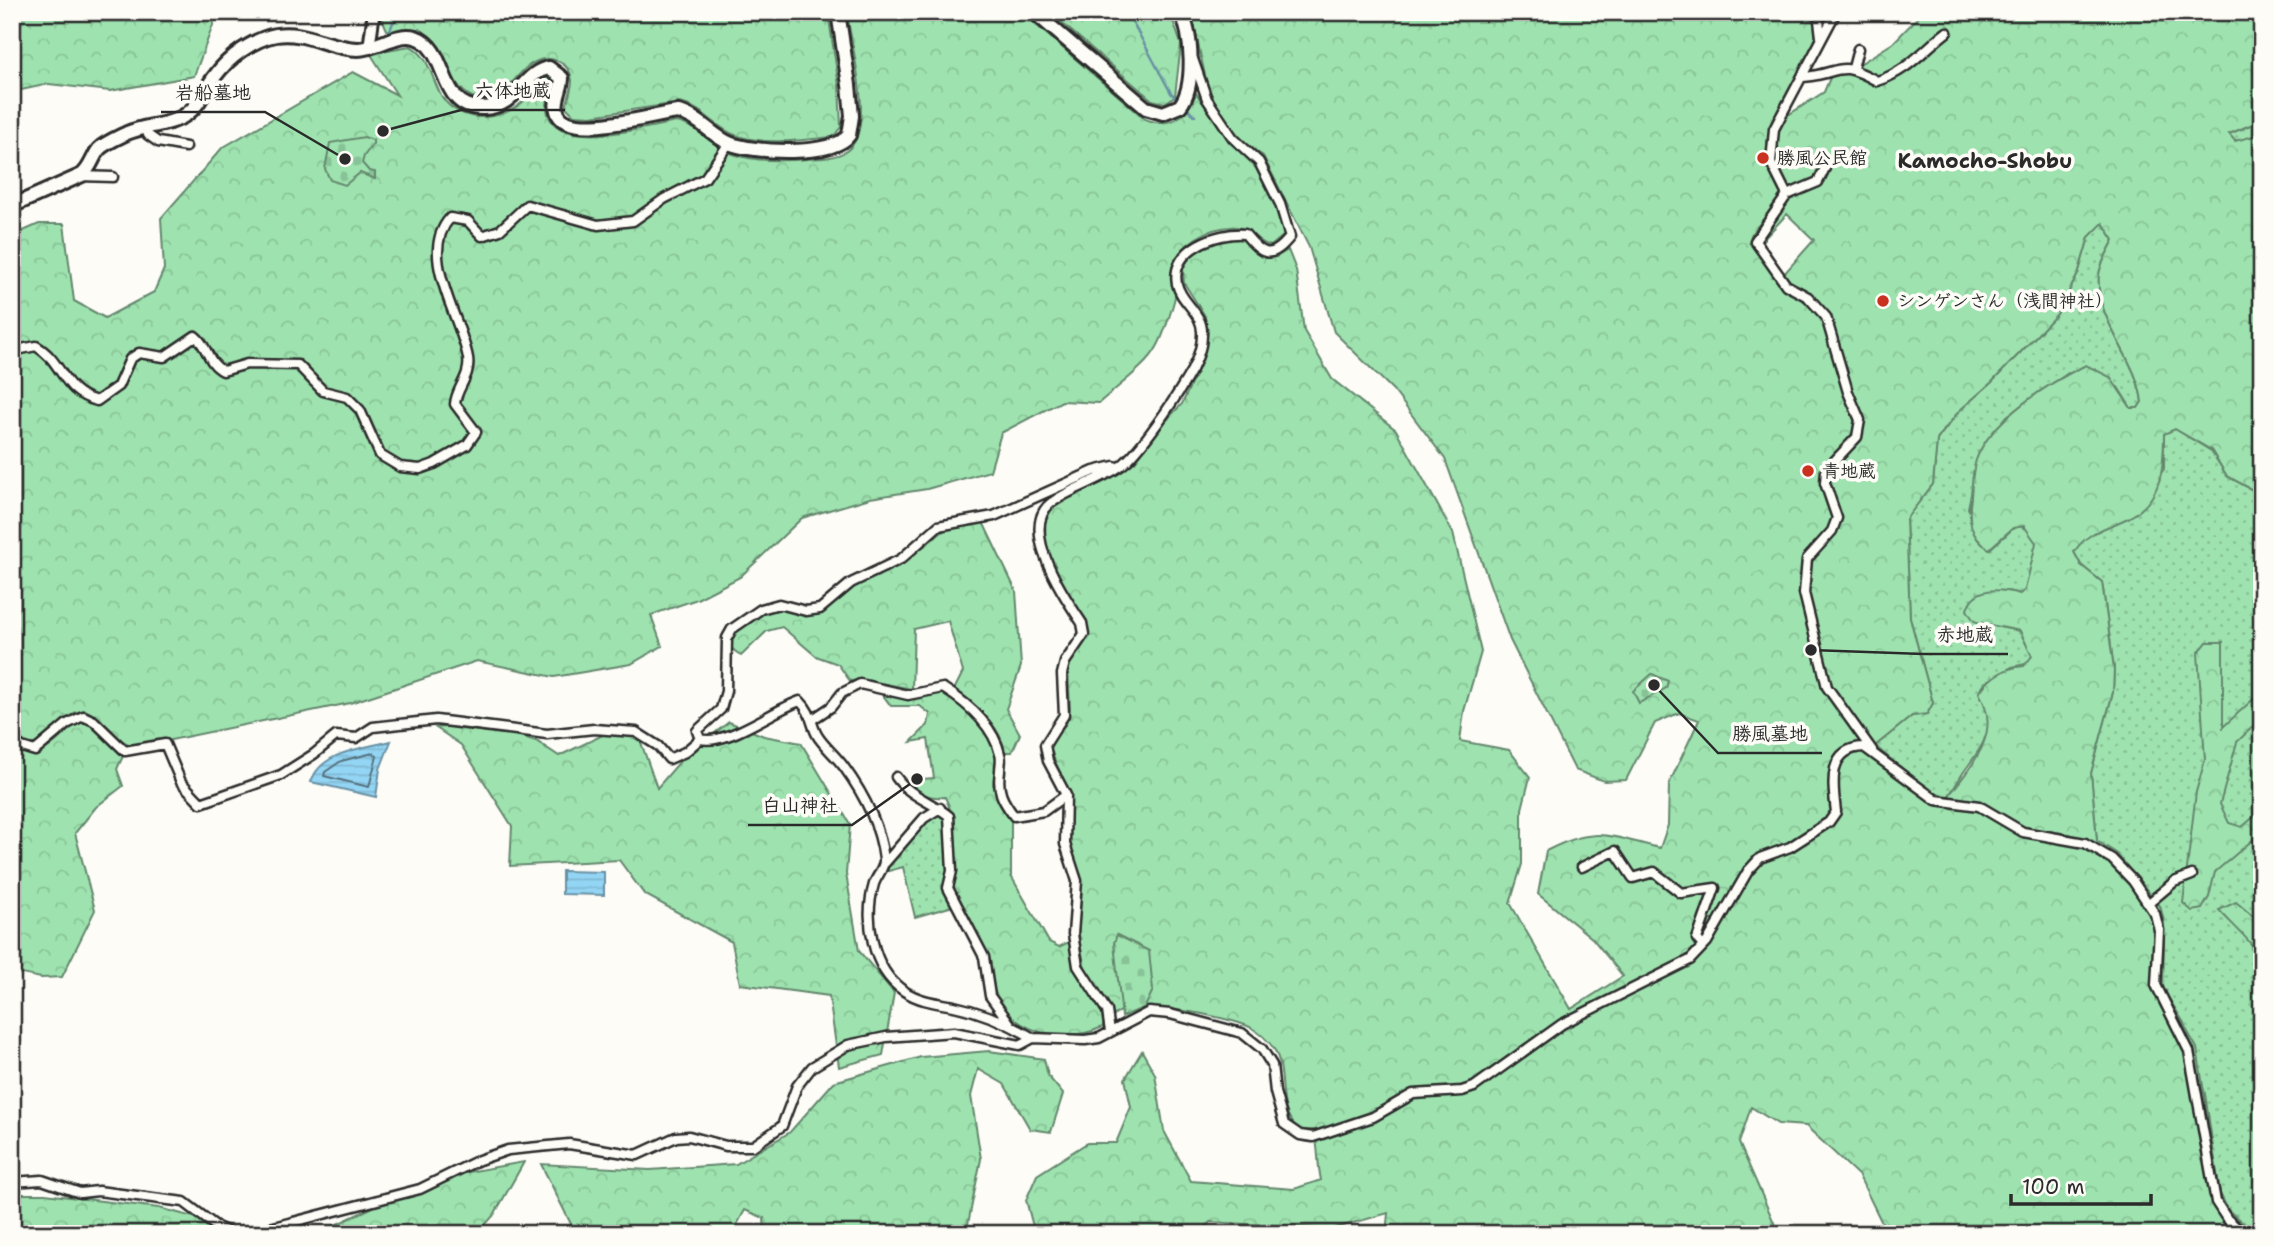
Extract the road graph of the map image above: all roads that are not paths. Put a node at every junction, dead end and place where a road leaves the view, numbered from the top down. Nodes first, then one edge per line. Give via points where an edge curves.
1 (374, 12) edge
2 (838, 12) edge
3 (1034, 12) edge
4 (1181, 12) edge
5 (1818, 12) edge
6 (1836, 12) edge
7 (1947, 32) dead end
8 (1821, 40) junction
9 (369, 48) junction
10 (1858, 49) dead end
11 (1191, 53) junction
12 (1853, 68) junction
13 (1803, 77) junction
14 (146, 126) junction
15 (729, 143) junction
16 (186, 147) dead end
17 (1827, 164) dead end
18 (79, 176) junction
19 (113, 177) dead end
20 (1787, 195) junction
21 (12, 206) edge
22 (12, 351) edge
23 (1124, 463) junction
24 (813, 719) junction
25 (12, 739) edge
26 (700, 739) junction
27 (1872, 750) junction
28 (896, 777) dead end
29 (1066, 794) junction
30 (940, 808) junction
31 (885, 863) junction
32 (1583, 867) dead end
33 (2192, 876) dead end
34 (2150, 903) junction
35 (1703, 946) junction
36 (1011, 1025) junction
37 (1110, 1032) junction
38 (1033, 1038) junction
39 (12, 1182) edge
40 (233, 1234) edge
41 (247, 1234) edge
42 (2244, 1234) edge

1 - 9 main road
2 - 15 main road via 852,116 847,139 836,146 789,151
3 - 11 main road via 1154,112 1172,111 1184,100
4 - 11 main road
5 - 8 street
6 - 8 street
7 - 12 street via 1895,75 1877,81
8 - 13 street
9 - 14 main road via 347,49 291,34 256,42 216,74 188,113
9 - 15 main road via 401,37 420,40 433,55 451,93 469,106 504,103 536,73 549,68 562,78 556,107 559,117 569,124 591,126 678,113 692,117
10 - 12 street
11 - 23 street via 1208,99 1233,138 1259,162 1290,237 1280,250 1269,254 1257,250 1245,234 1228,232 1187,253 1178,268 1177,285 1199,317 1202,335 1194,365
12 - 13 street
13 - 20 street via 1774,129 1771,151 1772,169
14 - 16 street via 148,135 158,142
14 - 18 main road via 99,149 89,169
15 - 22 street via 705,177 633,221 598,225 527,205 500,230 482,236 462,218 450,218 442,229 437,265 468,358 468,371 455,404 476,432 467,445 420,469 400,467 380,455 360,410 346,397 317,387 298,365 247,364 223,371 215,367 195,336 164,358 139,353 130,359 118,386 97,401 81,397 46,351 36,346
17 - 20 street via 1818,182
18 - 19 street
18 - 21 main road
20 - 27 street via 1755,241 1786,285 1808,297 1826,317 1860,424 1857,436 1826,470 1825,483 1837,518 1832,531 1807,559 1804,593 1827,687
23 - 26 street via 1094,471 994,516 937,526 901,559 851,583 820,609 806,611 779,604 761,609 732,629 727,638 726,691 721,709 697,732
23 - 29 street via 1049,504 1040,522 1045,556 1082,622 1084,634 1062,674 1065,715 1045,745 1048,761
24 - 26 street via 800,701 732,734
24 - 29 street via 842,693 860,684 908,695 943,688 977,715 995,742 1001,756 1001,799 1014,816 1045,811
24 - 31 street via 817,737 845,768 866,804
25 - 26 street via 35,751 83,716 125,751 165,744 181,782 201,803 281,775 335,736 356,738 373,727 393,723 436,720 547,734 594,729 636,732 669,759
27 - 34 street via 1936,800 1979,806 2023,832 2069,839 2101,850 2123,868
27 - 35 street via 1855,748 1841,756 1831,775 1836,812 1829,822 1790,847 1760,858
28 - 30 street via 903,788
29 - 37 street via 1065,844 1078,894 1073,934 1078,965 1107,1011
30 - 31 street via 923,818
30 - 36 street via 949,816 952,871 948,888 984,957 990,996
31 - 36 street via 874,883 871,939 888,974 902,990 918,998
32 - 35 street via 1615,851 1633,878 1654,872 1681,893 1716,888 1697,939
33 - 34 street via 2174,882
34 - 42 street via 2159,930 2155,985 2189,1051 2217,1202 2227,1220
35 - 37 street via 1690,960 1552,1030 1474,1087 1413,1094 1373,1117 1313,1137 1284,1124 1272,1065 1262,1048 1242,1033 1149,1012
36 - 38 street
37 - 38 street via 1084,1040
38 - 41 street via 1020,1045 954,1032 862,1040 812,1067 797,1086 782,1126 753,1146 726,1146 689,1136 676,1137 637,1155 569,1144 508,1150 420,1188
39 - 40 street via 42,1180 80,1193 98,1191 184,1202

